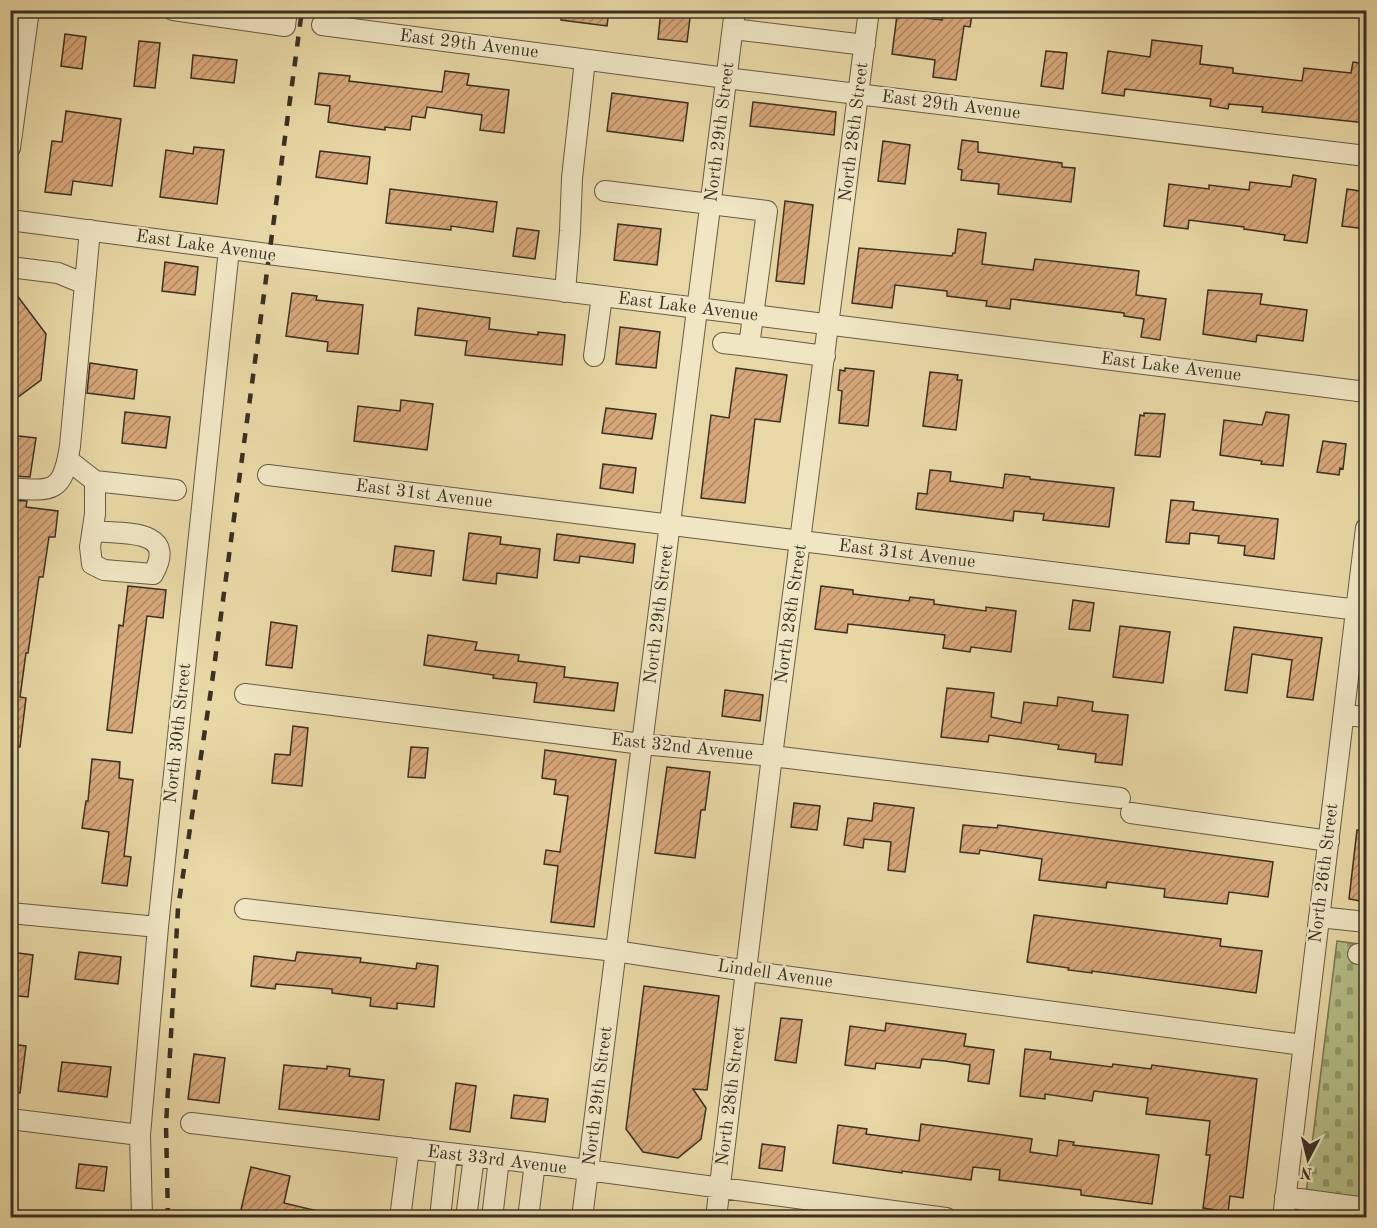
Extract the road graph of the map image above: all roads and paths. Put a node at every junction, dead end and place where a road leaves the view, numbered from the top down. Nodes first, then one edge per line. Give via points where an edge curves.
1 (29, 10) edge
2 (173, 10) edge
3 (869, 10) edge
4 (286, 18) edge
5 (734, 20) edge
6 (322, 25) dead end
7 (865, 45) junction
8 (585, 60) junction
9 (726, 78) junction
10 (859, 94) junction
11 (10, 148) edge
12 (1366, 156) edge
13 (605, 191) dead end
14 (710, 204) junction
15 (10, 219) edge
16 (90, 230) junction
17 (229, 249) junction
18 (10, 267) edge
19 (85, 284) junction
20 (565, 292) junction
21 (602, 296) junction
22 (697, 308) junction
23 (753, 315) junction
24 (829, 325) junction
25 (723, 343) dead end
26 (749, 346) junction
27 (594, 356) dead end
28 (825, 356) junction
29 (1366, 392) edge
30 (68, 460) junction
31 (268, 475) dead end
32 (95, 481) junction
33 (10, 488) edge
34 (176, 490) dead end
35 (670, 525) junction
36 (1366, 528) edge
37 (93, 531) dead end
38 (800, 541) junction
39 (1362, 611) edge
40 (245, 694) dead end
41 (1344, 715) junction
42 (1366, 717) edge
43 (642, 744) junction
44 (772, 756) junction
45 (1329, 841) junction
46 (245, 909) dead end
47 (10, 913) edge
48 (1319, 916) junction
49 (1366, 922) edge
50 (158, 927) junction
51 (615, 951) junction
52 (747, 971) junction
53 (1303, 1045) junction
54 (10, 1119) edge
55 (191, 1123) dead end
56 (140, 1135) junction
57 (409, 1148) junction
58 (447, 1153) junction
59 (474, 1156) junction
60 (499, 1159) junction
61 (535, 1163) junction
62 (588, 1171) junction
63 (719, 1189) junction
64 (1285, 1197) junction
65 (1366, 1208) edge
66 (142, 1218) edge
67 (400, 1218) edge
68 (440, 1218) edge
69 (466, 1218) edge
70 (492, 1218) edge
71 (528, 1218) edge
72 (582, 1218) edge
73 (716, 1218) edge
74 (946, 1218) edge
75 (1283, 1218) edge

1 - 11 street
2 - 4 street
3 - 7 street, North 28th Street
5 - 7 street
5 - 9 street, North 29th Street
6 - 8 street, East 29th Avenue
7 - 10 street, North 28th Street
8 - 9 street, East 29th Avenue
8 - 20 street
9 - 10 street, East 29th Avenue
9 - 14 street, North 29th Street
10 - 12 street, East 29th Avenue
10 - 24 street, North 28th Street
13 - 14 street
14 - 22 street, North 29th Street
14 - 23 street via 767,211
15 - 16 street, East Lake Avenue
16 - 17 street, East Lake Avenue
16 - 19 street
17 - 20 street, East Lake Avenue
17 - 50 street, North 30th Street
18 - 19 street via 58,273
19 - 30 street
20 - 21 street, East Lake Avenue
21 - 22 street, East Lake Avenue
21 - 27 street
22 - 23 street, East Lake Avenue
22 - 35 street, North 29th Street
23 - 24 street, East Lake Avenue
23 - 26 street
24 - 28 street, North 28th Street
24 - 29 street, East Lake Avenue
25 - 26 street
26 - 28 street
28 - 38 street, North 28th Street
30 - 32 street
30 - 33 street via 56,485 43,491
31 - 35 street, East 31st Avenue
32 - 34 street
32 - 37 street
35 - 38 street, East 31st Avenue
35 - 43 street, North 29th Street
36 - 39 street, North 26th Street
38 - 39 street, East 31st Avenue
38 - 44 street, North 28th Street
39 - 41 street, North 26th Street
40 - 43 street, East 32nd Avenue
41 - 42 street
41 - 45 street, North 26th Street
43 - 44 street, East 32nd Avenue
43 - 51 street, North 29th Street
44 - 45 street, East 32nd Avenue via 1125,806
44 - 52 street, North 28th Street
45 - 48 street, North 26th Street
46 - 51 street, Lindell Avenue
47 - 50 street
48 - 49 street
48 - 53 street, North 26th Street
50 - 56 street, North 30th Street
51 - 52 street, Lindell Avenue
51 - 62 street, North 29th Street
52 - 53 street, Lindell Avenue
52 - 63 street, North 28th Street
53 - 64 street, North 26th Street
54 - 56 street
55 - 57 street, East 33rd Avenue
56 - 66 street, North 30th Street
57 - 58 street, East 33rd Avenue
57 - 67 street
58 - 59 street, East 33rd Avenue
58 - 68 street
59 - 60 street, East 33rd Avenue
59 - 69 street
60 - 61 street, East 33rd Avenue
60 - 70 street
61 - 62 street, East 33rd Avenue
61 - 71 street
62 - 63 street, East 33rd Avenue
62 - 72 street, North 29th Street
63 - 73 street, North 28th Street
63 - 74 street, East 33rd Avenue
64 - 65 street
64 - 75 street, North 26th Street

